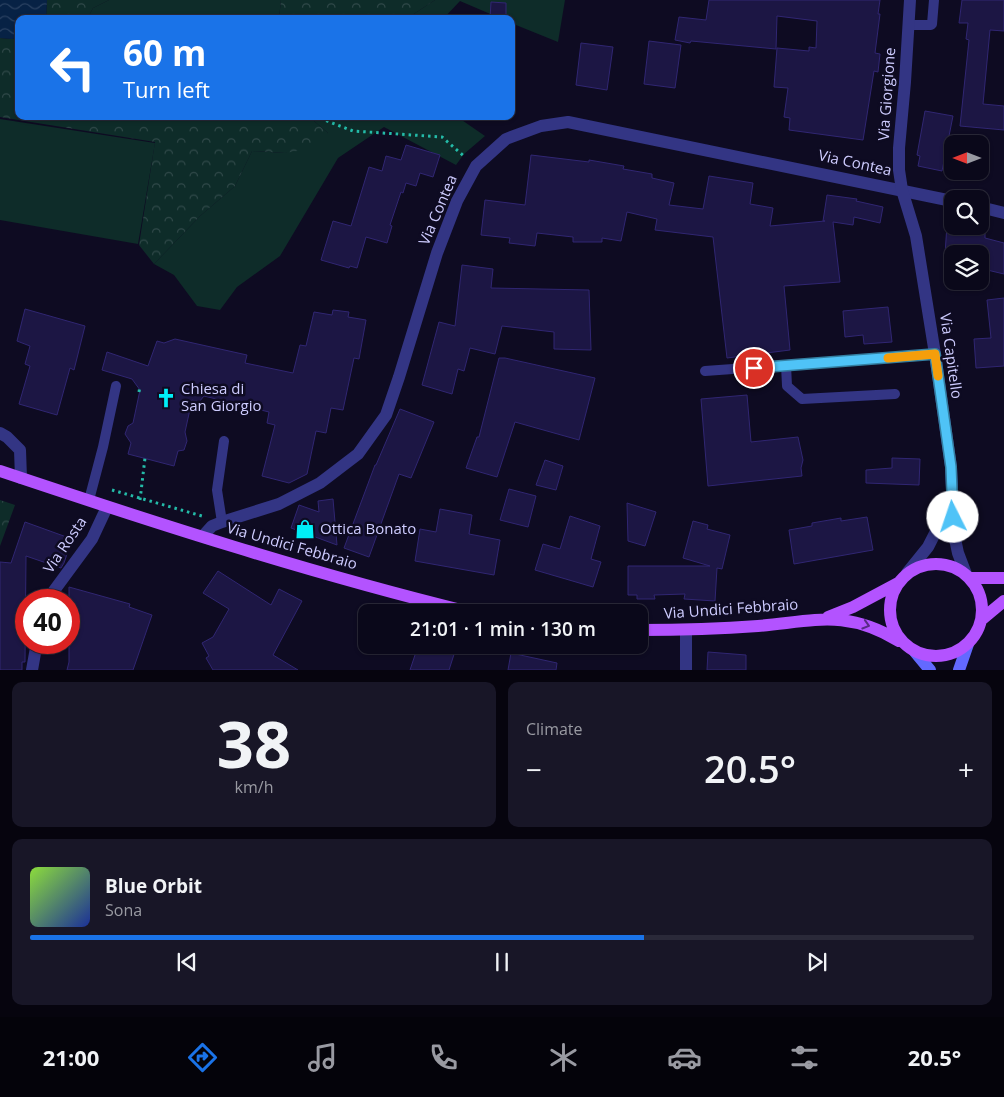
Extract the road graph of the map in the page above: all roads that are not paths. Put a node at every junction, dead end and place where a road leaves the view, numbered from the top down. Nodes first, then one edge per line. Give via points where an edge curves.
1 (910, 0) edge
2 (934, 0) edge
3 (908, 25) junction
4 (902, 190) junction
5 (944, 199) edge
6 (989, 209) edge
7 (1004, 213) edge
8 (935, 354) junction
9 (786, 365) junction
10 (705, 371) dead end
11 (116, 386) dead end
12 (895, 394) dead end
13 (0, 433) edge
14 (224, 441) dead end
15 (0, 471) edge
16 (21, 478) junction
17 (89, 500) junction
18 (952, 500) junction
19 (107, 507) junction
20 (222, 522) junction
21 (208, 538) junction
22 (907, 573) junction
23 (968, 576) junction
24 (1004, 578) edge
25 (898, 583) junction
26 (54, 589) edge
27 (1004, 601) edge
28 (436, 604) edge
29 (825, 618) junction
30 (982, 620) junction
31 (648, 630) edge
32 (686, 630) junction
33 (903, 644) junction
34 (968, 644) junction
35 (915, 652) junction
36 (35, 654) edge
37 (32, 670) edge
38 (686, 670) edge
39 (930, 670) edge
40 (959, 670) edge

1 - 3 street, Via Giorgione
2 - 3 lane via 932,24
3 - 4 street, Via Giorgione via 899,148
4 - 5 street, Via Contea
4 - 8 street, Via Capitello via 916,236
4 - 20 street, Via Contea via 568,122 541,126 506,139 476,166 457,201 437,253 386,415 364,446 320,483 279,504
6 - 7 street
8 - 9 lane
8 - 18 street, Via Capitello via 951,467
9 - 10 lane
9 - 12 lane via 787,386 802,399
11 - 17 lane
13 - 16 street via 20,450
14 - 20 lane via 217,490
15 - 16 main road, Via Undici Febbraio
16 - 17 main road, Via Undici Febbraio
17 - 19 main road, Via Undici Febbraio
18 - 22 street, Via Capitello via 928,546
18 - 23 street, Via Capitello via 958,553
19 - 21 main road, Via Undici Febbraio
19 - 26 street, Via Rosta via 92,539
20 - 21 street
21 - 28 main road, Via Undici Febbraio
22 - 23 main road, Via Undici Febbraio via 921,565 937,563 952,566
22 - 25 main road, Via Undici Febbraio
23 - 24 main road, Via Undici Febbraio
23 - 30 main road via 978,591
25 - 29 main road, Via Undici Febbraio
25 - 33 main road, Via Undici Febbraio via 889,608 890,621
27 - 30 main road
29 - 32 main road, Via Undici Febbraio
29 -> 33 main road, Via Undici Febbraio via 854,621 880,630
30 - 34 main road
31 - 32 main road, Via Undici Febbraio
32 - 38 street
33 - 35 main road, Via Undici Febbraio
34 - 35 main road, Via Undici Febbraio via 943,656
34 - 40 main road
35 - 39 main road
36 - 37 street

